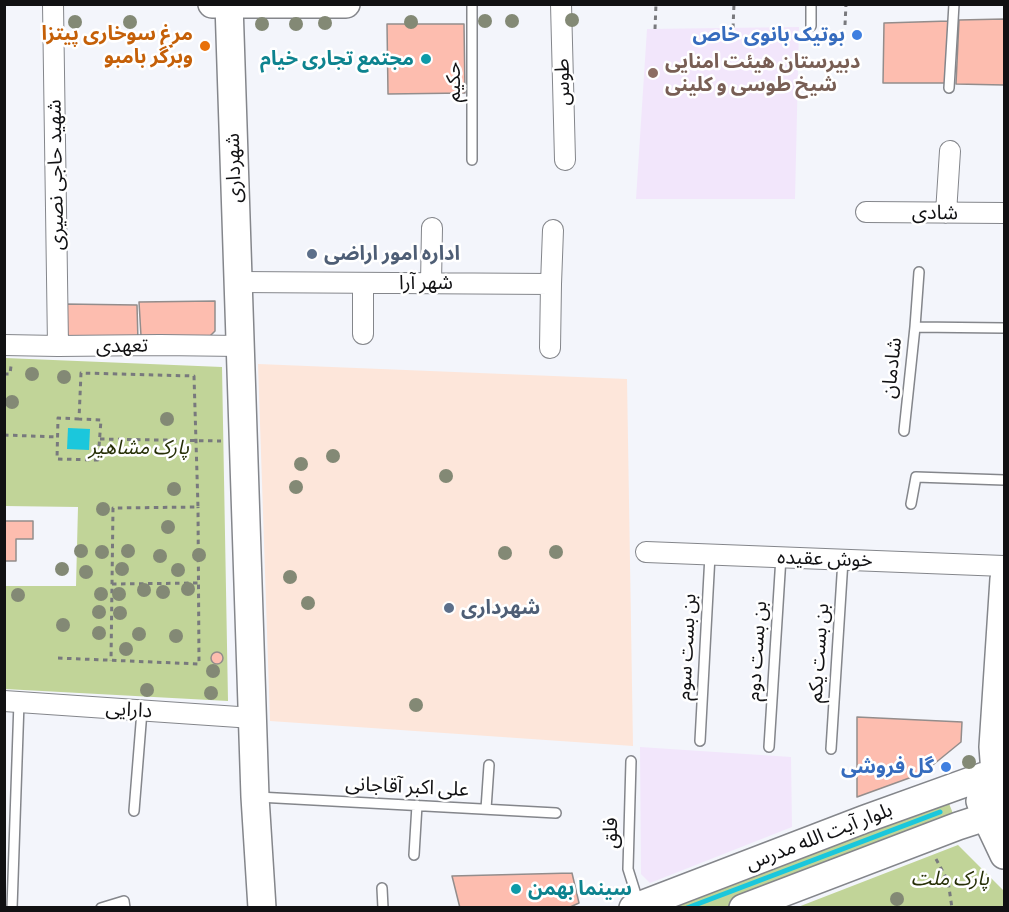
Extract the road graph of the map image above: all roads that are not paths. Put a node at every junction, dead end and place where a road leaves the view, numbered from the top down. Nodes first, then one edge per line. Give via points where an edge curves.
1 (54, 4) edge
2 (212, 4) edge
3 (346, 4) edge
4 (472, 4) edge
5 (561, 4) edge
6 (811, 4) edge
7 (954, 4) edge
8 (229, 5) edge
9 (811, 26) dead end
10 (949, 88) dead end
11 (950, 151) dead end
12 (565, 159) dead end
13 (472, 160) dead end
14 (866, 212) dead end
15 (946, 213) junction
16 (1005, 213) edge
17 (432, 228) dead end
18 (553, 230) dead end
19 (919, 272) dead end
20 (238, 282) junction
21 (363, 283) junction
22 (431, 283) junction
23 (551, 284) junction
24 (915, 327) junction
25 (1005, 328) edge
26 (363, 334) dead end
27 (4, 345) edge
28 (58, 346) junction
29 (240, 346) junction
30 (549, 348) dead end
31 (904, 431) dead end
32 (1005, 480) edge
33 (911, 504) dead end
34 (646, 552) dead end
35 (710, 555) junction
36 (782, 558) junction
37 (843, 560) junction
38 (1005, 566) edge
39 (1005, 579) edge
40 (12, 701) edge
41 (142, 711) junction
42 (253, 718) junction
43 (700, 741) dead end
44 (769, 747) dead end
45 (831, 749) dead end
46 (631, 761) dead end
47 (489, 765) dead end
48 (990, 774) edge
49 (255, 797) junction
50 (417, 805) junction
51 (486, 809) junction
52 (134, 811) dead end
53 (998, 811) edge
54 (556, 813) dead end
55 (414, 855) dead end
56 (1005, 855) edge
57 (382, 888) dead end
58 (638, 907) edge
59 (12, 908) edge
60 (101, 908) edge
61 (125, 908) edge
62 (262, 908) edge
63 (383, 908) edge
64 (743, 908) edge

1 - 28 street, شهید حاجی نصیری
2 - 8 main road
3 - 8 main road
4 - 13 lane, حکیم
5 - 12 street, طوس
6 - 9 lane
7 - 10 lane
8 - 20 main road, شهرداری
11 - 15 street
14 - 15 street, شادی
15 - 16 street, شادی
17 - 22 street
18 - 23 street
19 - 24 lane
20 - 21 street, شهر آرا
20 - 29 main road, شهرداری
21 - 22 street, شهر آرا
21 - 26 street
22 - 23 street, شهر آرا
23 - 30 street
24 - 25 lane, شادمان
24 - 31 lane, شادمان
27 - 28 street, تعهدی
28 - 29 street, تعهدی
29 - 42 main road, شهرداری
32 - 33 lane via 916,477
34 - 35 street, خوش عقیده
35 - 36 street, خوش عقیده
35 - 43 lane, بن بست سوم
36 - 37 street, خوش عقیده
36 - 44 lane, بن بست دوم
37 - 38 street, خوش عقیده
37 - 45 lane, بن بست یکم
39 - 48 main road
40 - 41 street, دارایی
40 - 59 lane
41 - 42 street, دارایی
41 - 52 lane
42 - 49 main road, شهرداری
46 - 58 lane, فلق via 628,869
47 - 51 lane
48 - 53 main road
48 - 58 main road, بلوار آیت الله مدرس
49 - 50 lane, علی اکبر آقاجانی
49 - 62 main road, شهرداری
50 - 51 lane, علی اکبر آقاجانی
50 - 55 lane
51 - 54 lane, علی اکبر آقاجانی
53 - 56 main road
53 - 64 main road, بلوار آیت الله مدرس
57 - 63 lane
60 - 61 lane via 124,901

